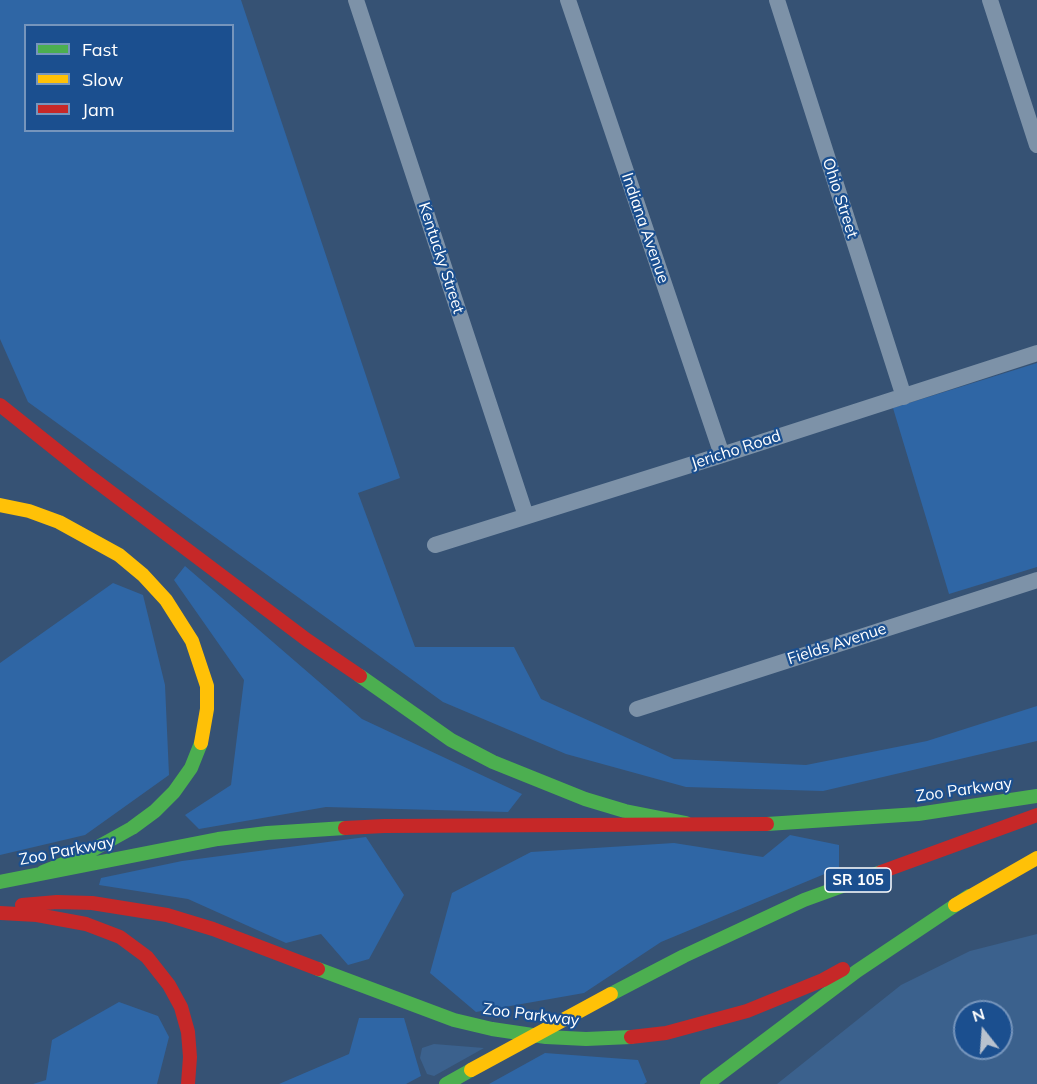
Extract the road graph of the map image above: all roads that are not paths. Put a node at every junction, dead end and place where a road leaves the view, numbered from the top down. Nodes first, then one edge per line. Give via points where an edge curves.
1 (356, 0) edge
2 (568, 0) edge
3 (777, 0) edge
4 (990, 0) edge
5 (1037, 146) edge
6 (1037, 353) edge
7 (904, 396) junction
8 (0, 405) edge
9 (722, 455) junction
10 (0, 505) edge
11 (526, 516) junction
12 (435, 545) dead end
13 (1037, 580) edge
14 (637, 709) dead end
15 (1037, 796) edge
16 (1037, 815) edge
17 (686, 823) junction
18 (1037, 858) edge
19 (43, 872) junction
20 (0, 882) edge
21 (969, 896) junction
22 (0, 908) edge
23 (0, 913) edge
24 (188, 1084) edge
25 (447, 1084) edge
26 (707, 1084) edge

1 - 11 street, Kentucky Street
2 - 9 street, Indiana Avenue
3 - 7 street, Ohio Street
4 - 5 street
6 - 7 street, Jericho Road
7 - 9 street, Jericho Road
8 - 17 main road via 308,640 451,740 585,800
9 - 11 street, Jericho Road
10 - 19 main road via 59,522 120,555 143,575 166,600 192,641 207,686 202,740 191,768 174,792 132,828
11 - 12 street, Jericho Road
13 - 14 street, Fields Avenue
15 - 17 main road, Zoo Parkway via 918,814 764,824
16 - 25 main road, SR 105, bridge via 804,900 684,956
17 - 19 main road, Zoo Parkway via 384,826 267,833
18 - 21 main road, Zoo Parkway
19 - 20 main road, Zoo Parkway
21 - 22 main road, Zoo Parkway via 823,980 756,1008 666,1032 586,1039 504,1031 454,1020 167,915 81,903
21 - 26 main road via 857,971
23 - 24 main road via 86,924 120,937 147,957 165,978 181,1007 188,1032

